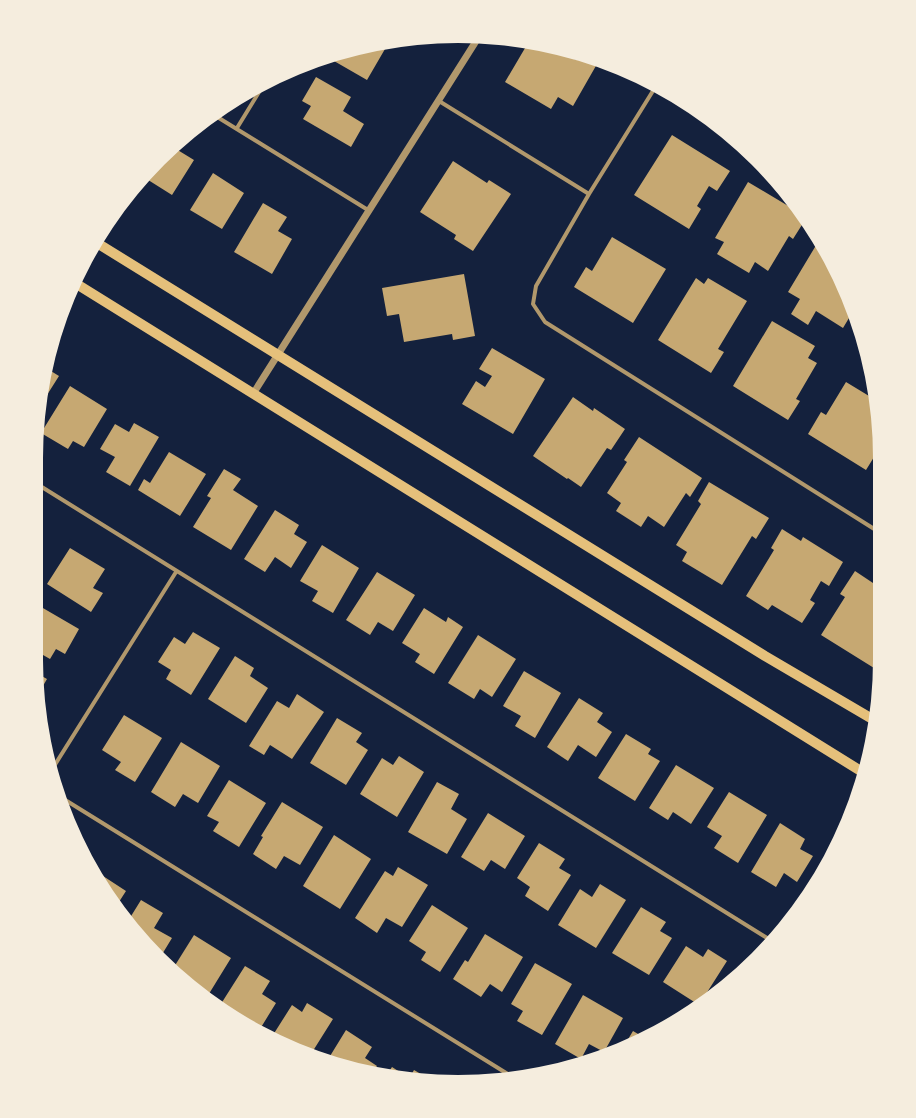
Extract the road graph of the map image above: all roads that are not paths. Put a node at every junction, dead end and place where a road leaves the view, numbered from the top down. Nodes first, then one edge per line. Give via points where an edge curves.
1 (475, 44) edge
2 (652, 92) edge
3 (257, 96) edge
4 (439, 102) junction
5 (220, 118) edge
6 (237, 128) junction
7 (589, 194) junction
8 (368, 210) junction
9 (102, 246) edge
10 (81, 286) edge
11 (277, 355) junction
12 (253, 394) junction
13 (43, 488) edge
14 (873, 528) edge
15 (176, 572) junction
16 (869, 717) edge
17 (56, 763) edge
18 (858, 769) edge
19 (68, 802) edge
20 (766, 938) edge
21 (504, 1072) edge

1 - 4 street
2 - 7 street
3 - 6 street
4 - 7 street
4 - 8 street
5 - 6 street
6 - 8 street
7 - 14 street via 536,286 533,304 545,322
8 - 11 street
9 - 11 main road
10 - 12 main road
11 - 12 street
11 - 16 main road via 765,656
12 - 18 main road
13 - 15 street
15 - 17 street
15 - 20 street
19 - 21 street

